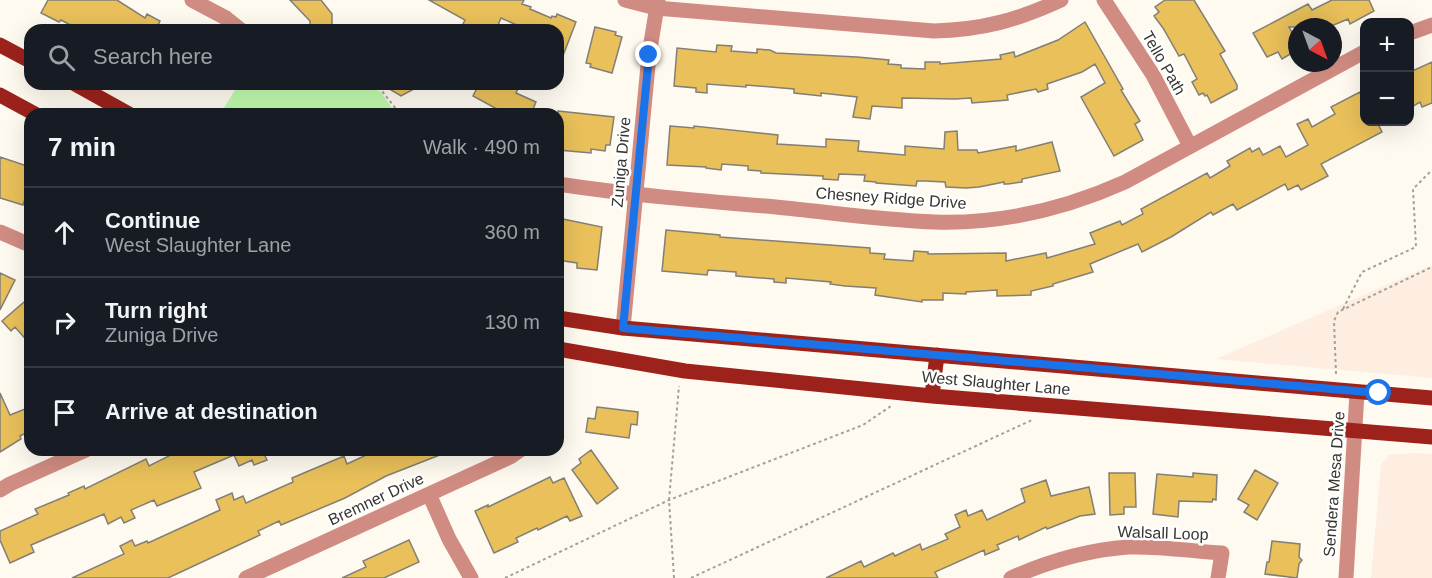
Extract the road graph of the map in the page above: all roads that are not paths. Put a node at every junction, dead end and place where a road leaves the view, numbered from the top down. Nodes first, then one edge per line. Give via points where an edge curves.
1 (192, 0) edge
2 (625, 0) edge
3 (1061, 0) edge
4 (1104, 0) edge
5 (657, 4) edge
6 (234, 24) edge
7 (1432, 25) edge
8 (1414, 32) edge
9 (0, 45) edge
10 (1360, 55) edge
11 (24, 58) edge
12 (86, 90) edge
13 (0, 95) edge
14 (24, 108) edge
15 (118, 108) edge
16 (1190, 146) junction
17 (564, 185) edge
18 (636, 195) junction
19 (0, 232) edge
20 (24, 242) edge
21 (564, 319) edge
22 (623, 328) junction
23 (564, 350) edge
24 (937, 355) junction
25 (1357, 393) junction
26 (932, 396) junction
27 (1432, 398) edge
28 (1356, 430) junction
29 (1432, 437) edge
30 (73, 456) edge
31 (512, 456) edge
32 (0, 490) edge
33 (429, 494) junction
34 (246, 578) edge
35 (471, 578) edge
36 (1011, 578) edge
37 (1218, 578) edge
38 (1346, 578) edge

1 - 6 street
2 - 5 street
3 - 5 street via 1008,21 962,31
4 - 16 street, Tello Path via 1153,75
5 - 18 street, Zuniga Drive
7 - 8 street
9 - 11 main road
10 - 16 street, Chesney Ridge Drive
12 - 15 main road
13 - 14 main road
16 - 18 street, Chesney Ridge Drive via 1094,195 1034,213 979,221 934,222
17 - 18 street, Chesney Ridge Drive
18 - 22 street, Zuniga Drive
19 - 20 street
21 - 22 main road, West Slaughter Lane
22 - 24 main road, West Slaughter Lane
23 - 26 main road, West Slaughter Lane via 685,371
24 - 25 main road, West Slaughter Lane
24 - 26 main road
25 - 27 main road, West Slaughter Lane
25 - 28 street, Sendera Mesa Drive
26 - 28 main road, West Slaughter Lane
28 - 29 main road, West Slaughter Lane
28 - 38 street, Sendera Mesa Drive
30 - 32 street
31 - 33 street, Bremner Drive
33 - 34 street, Bremner Drive
33 - 35 street
36 - 37 street, Walsall Loop via 1059,559 1130,547 1222,553

